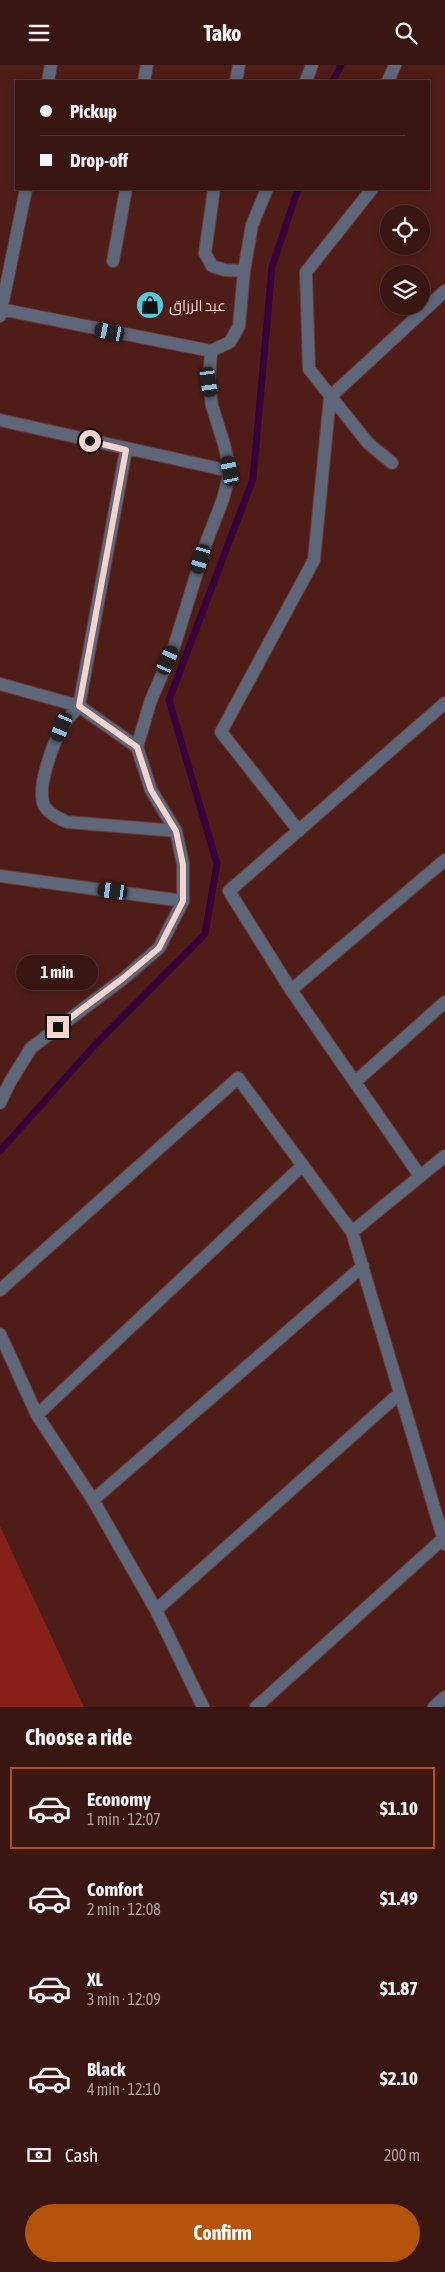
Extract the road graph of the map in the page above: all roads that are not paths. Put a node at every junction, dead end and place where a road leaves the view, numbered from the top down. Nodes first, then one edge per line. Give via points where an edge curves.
1 (51, 65) edge
2 (147, 65) edge
3 (239, 65) edge
4 (312, 65) edge
5 (394, 65) edge
6 (48, 80) edge
7 (144, 80) edge
8 (236, 80) edge
9 (306, 80) edge
10 (388, 80) edge
11 (26, 190) edge
12 (126, 190) edge
13 (214, 190) edge
14 (267, 190) edge
15 (371, 190) edge
16 (113, 261) dead end
17 (244, 271) junction
18 (445, 291) edge
19 (1, 312) edge
20 (211, 351) junction
21 (330, 397) junction
22 (0, 420) edge
23 (126, 450) junction
24 (392, 463) dead end
25 (230, 471) junction
26 (0, 684) edge
27 (445, 703) edge
28 (79, 706) junction
29 (137, 747) junction
30 (176, 831) junction
31 (299, 831) junction
32 (445, 860) edge
33 (0, 876) edge
34 (183, 901) junction
35 (292, 989) junction
36 (445, 1002) edge
37 (355, 1082) junction
38 (0, 1103) edge
39 (445, 1156) edge
40 (303, 1165) junction
41 (420, 1176) junction
42 (352, 1232) junction
43 (363, 1266) junction
44 (0, 1290) edge
45 (0, 1334) edge
46 (400, 1393) junction
47 (37, 1415) junction
48 (93, 1500) junction
49 (445, 1540) edge
50 (156, 1610) junction
51 (445, 1697) edge
52 (203, 1707) edge
53 (256, 1707) edge
54 (434, 1707) edge

1 - 6 street
2 - 7 street
3 - 8 street
4 - 9 street
5 - 10 street
11 - 19 street
12 - 16 street
13 - 17 street via 206,253 212,266
14 - 17 street via 252,225
15 - 21 street via 306,272 309,369
17 - 20 street via 238,326 230,342
18 - 21 street
19 - 20 street
20 - 25 street via 209,382 212,406
21 - 24 street via 368,443
21 - 31 street via 314,560 221,732
22 - 23 street
23 - 25 street
23 - 28 street
25 - 29 street via 174,647 151,700
26 - 28 street
27 - 31 street
28 - 29 street
28 - 30 street via 62,727 50,757 42,786 44,805 53,816 67,822
29 - 30 street via 151,790
30 - 34 street via 183,865
31 - 35 street via 229,891
32 - 35 street
33 - 34 street
34 - 38 street via 159,948 31,1048
35 - 37 street
36 - 37 street
37 - 41 street
39 - 41 street
40 - 42 street
40 - 44 street via 238,1078
40 - 47 street
41 - 42 street
42 - 43 street
43 - 46 street
43 - 48 street
45 - 47 street
46 - 49 street
46 - 50 street
47 - 48 street
48 - 50 street
49 - 53 street
50 - 52 street
51 - 54 street

